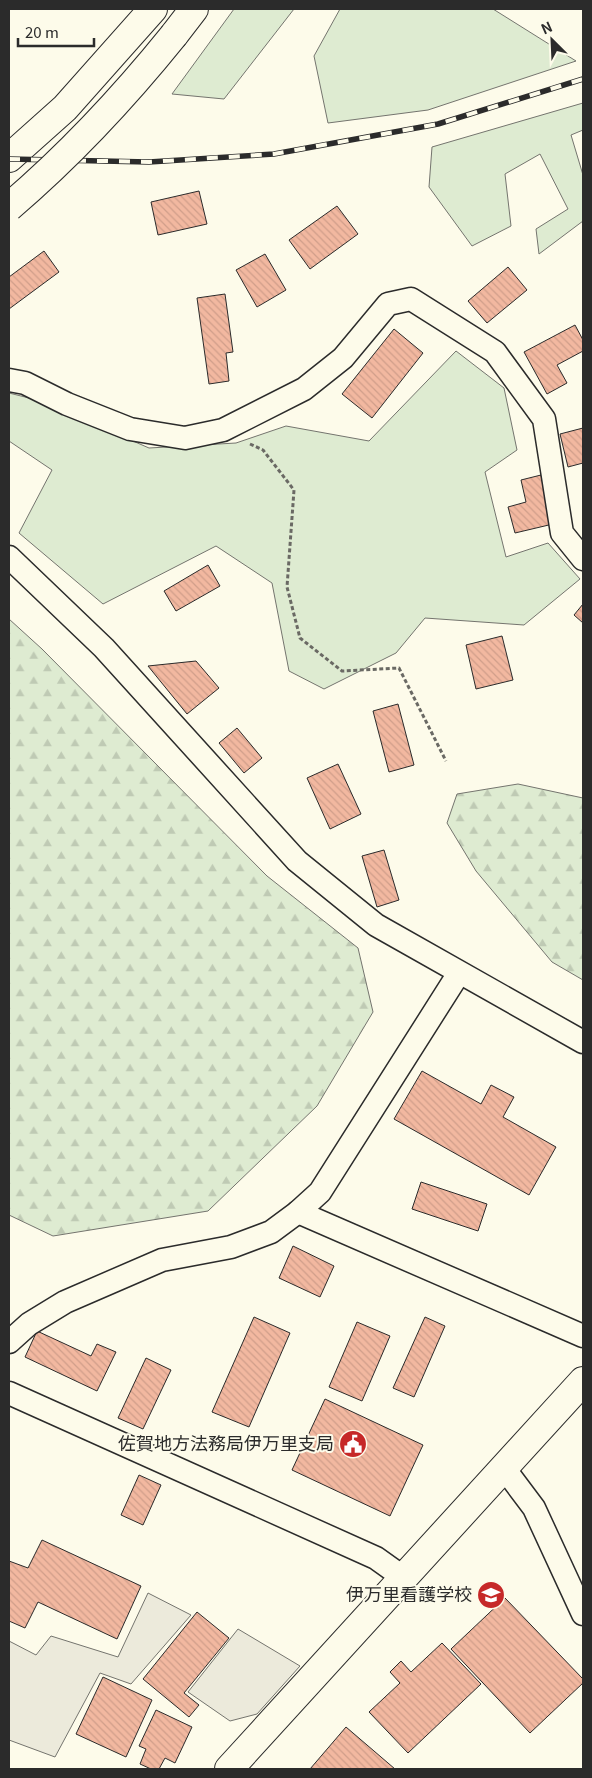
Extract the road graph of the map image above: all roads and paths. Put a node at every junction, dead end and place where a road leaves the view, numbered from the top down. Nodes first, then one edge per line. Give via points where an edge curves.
1 (153, 9) edge
2 (194, 9) edge
3 (9, 158) edge
4 (9, 207) edge
5 (9, 380) edge
6 (223, 430) junction
7 (9, 557) edge
8 (583, 559) edge
9 (446, 761) dead end
10 (459, 973) junction
11 (583, 1042) edge
12 (298, 1212) junction
13 (583, 1336) edge
14 (9, 1342) edge
15 (583, 1381) edge
16 (9, 1393) edge
17 (504, 1468) junction
18 (404, 1578) junction
19 (583, 1614) edge
20 (229, 1769) edge

1 - 3 main road via 64,108
2 - 4 main road, bridge via 126,94 43,178
5 - 6 street via 25,383 130,429 185,438
6 - 8 street via 304,389 343,358 388,304 411,299 495,352 544,419 562,533
6 - 9 path via 263,450 294,490 287,587 300,638 342,671 399,668
7 - 10 street via 104,648 296,861 376,925
10 - 11 street
10 - 12 street via 320,1192
12 - 13 street
12 - 14 street via 271,1232 232,1247 162,1260 65,1302 29,1324
15 - 17 main road
16 - 18 street via 376,1558
17 - 18 main road
17 - 19 street via 534,1508
18 - 20 main road

